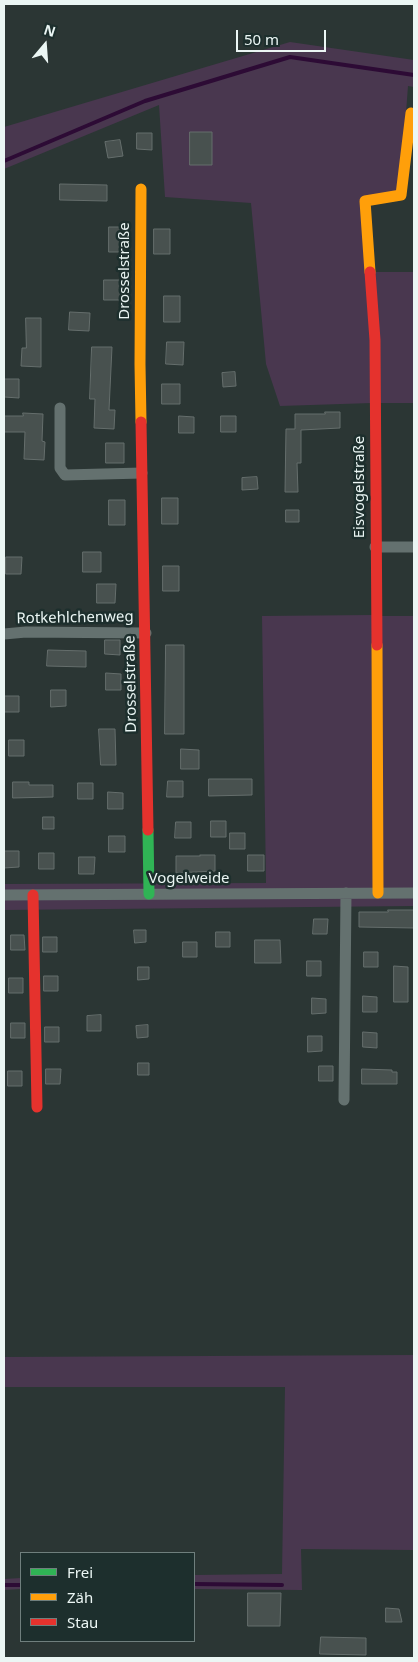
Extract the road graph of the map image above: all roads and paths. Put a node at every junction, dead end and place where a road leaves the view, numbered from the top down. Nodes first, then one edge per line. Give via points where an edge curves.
1 (411, 113) dead end
2 (141, 189) dead end
3 (60, 408) dead end
4 (142, 473) junction
5 (414, 547) edge
6 (375, 548) junction
7 (146, 632) junction
8 (4, 634) edge
9 (414, 892) edge
10 (346, 893) junction
11 (378, 893) junction
12 (149, 894) junction
13 (4, 895) edge
14 (33, 895) junction
15 (344, 1100) dead end
16 (37, 1107) dead end

1 - 6 street, Eisvogelstraße via 401,194 365,201 375,340
2 - 4 street, Drosselstraße
3 - 4 street via 60,468 65,475
4 - 7 street, Drosselstraße
5 - 6 street
6 - 11 street, Eisvogelstraße
7 - 8 street, Rotkehlchenweg
7 - 12 street, Drosselstraße
9 - 11 street, Vogelweide
10 - 11 street, Vogelweide
10 - 12 street, Vogelweide
10 - 15 street
12 - 14 street, Vogelweide
13 - 14 street, Vogelweide
14 - 16 street

